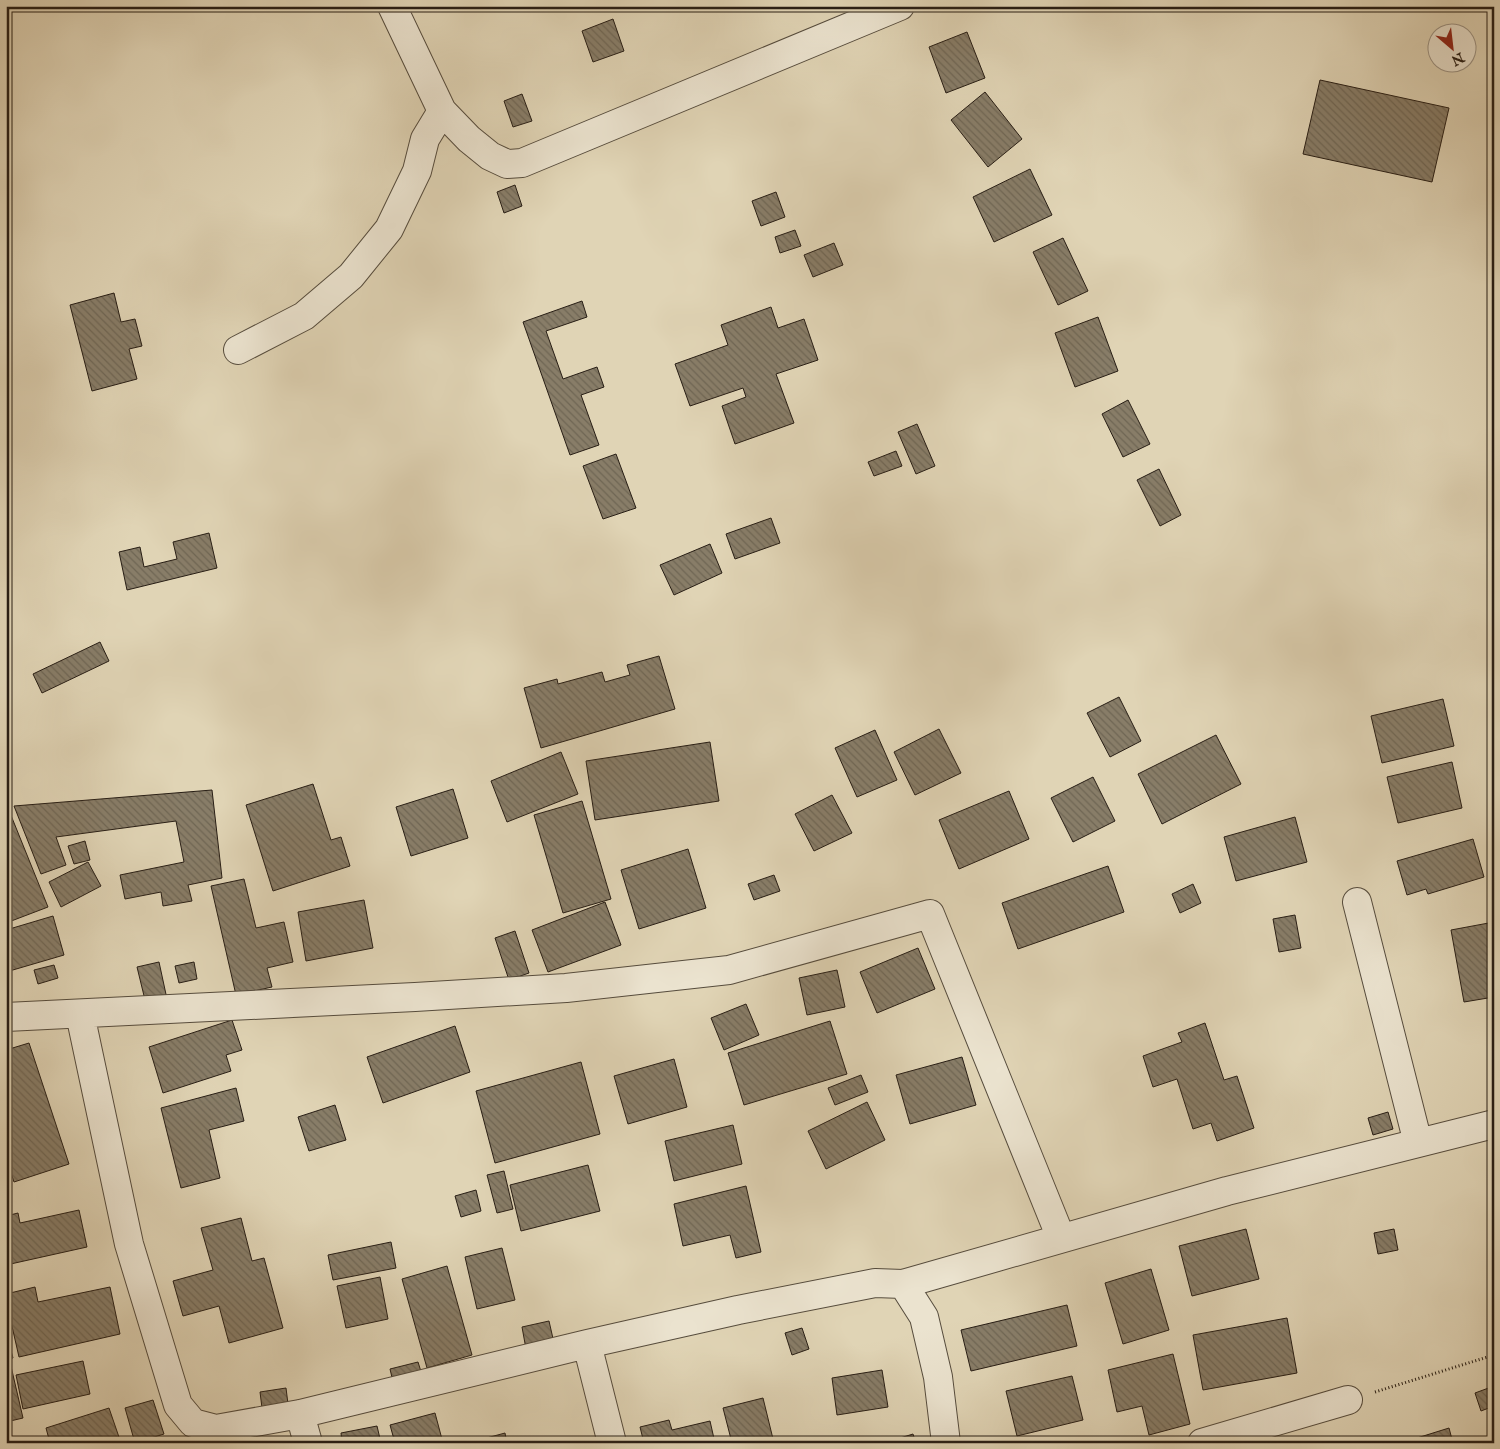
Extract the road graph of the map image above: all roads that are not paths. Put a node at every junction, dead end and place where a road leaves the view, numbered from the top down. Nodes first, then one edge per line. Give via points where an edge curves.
1 (392, 6) edge
2 (900, 6) edge
3 (442, 110) junction
4 (238, 350) dead end
5 (1357, 902) dead end
6 (80, 1014) junction
7 (6, 1017) edge
8 (1494, 1124) edge
9 (1418, 1143) junction
10 (1061, 1238) junction
11 (904, 1284) junction
12 (587, 1344) junction
13 (1348, 1400) road end
14 (300, 1414) junction
15 (308, 1443) edge
16 (612, 1443) edge
17 (946, 1443) edge
18 (1202, 1443) edge

1 - 3 street
2 - 3 street via 522,163 507,164 490,156 469,140
3 - 4 street via 425,139 417,171 389,229 351,276 304,316
5 - 9 street
6 - 7 street
6 - 10 street via 566,988 729,970 930,914
6 - 14 street via 129,1244 178,1405 193,1423 216,1430
8 - 9 street
9 - 10 street via 1227,1191
10 - 11 street
11 - 12 street via 875,1283
11 - 17 street via 924,1317 938,1377
12 - 14 street
12 - 16 street
13 - 18 street
14 - 15 street

